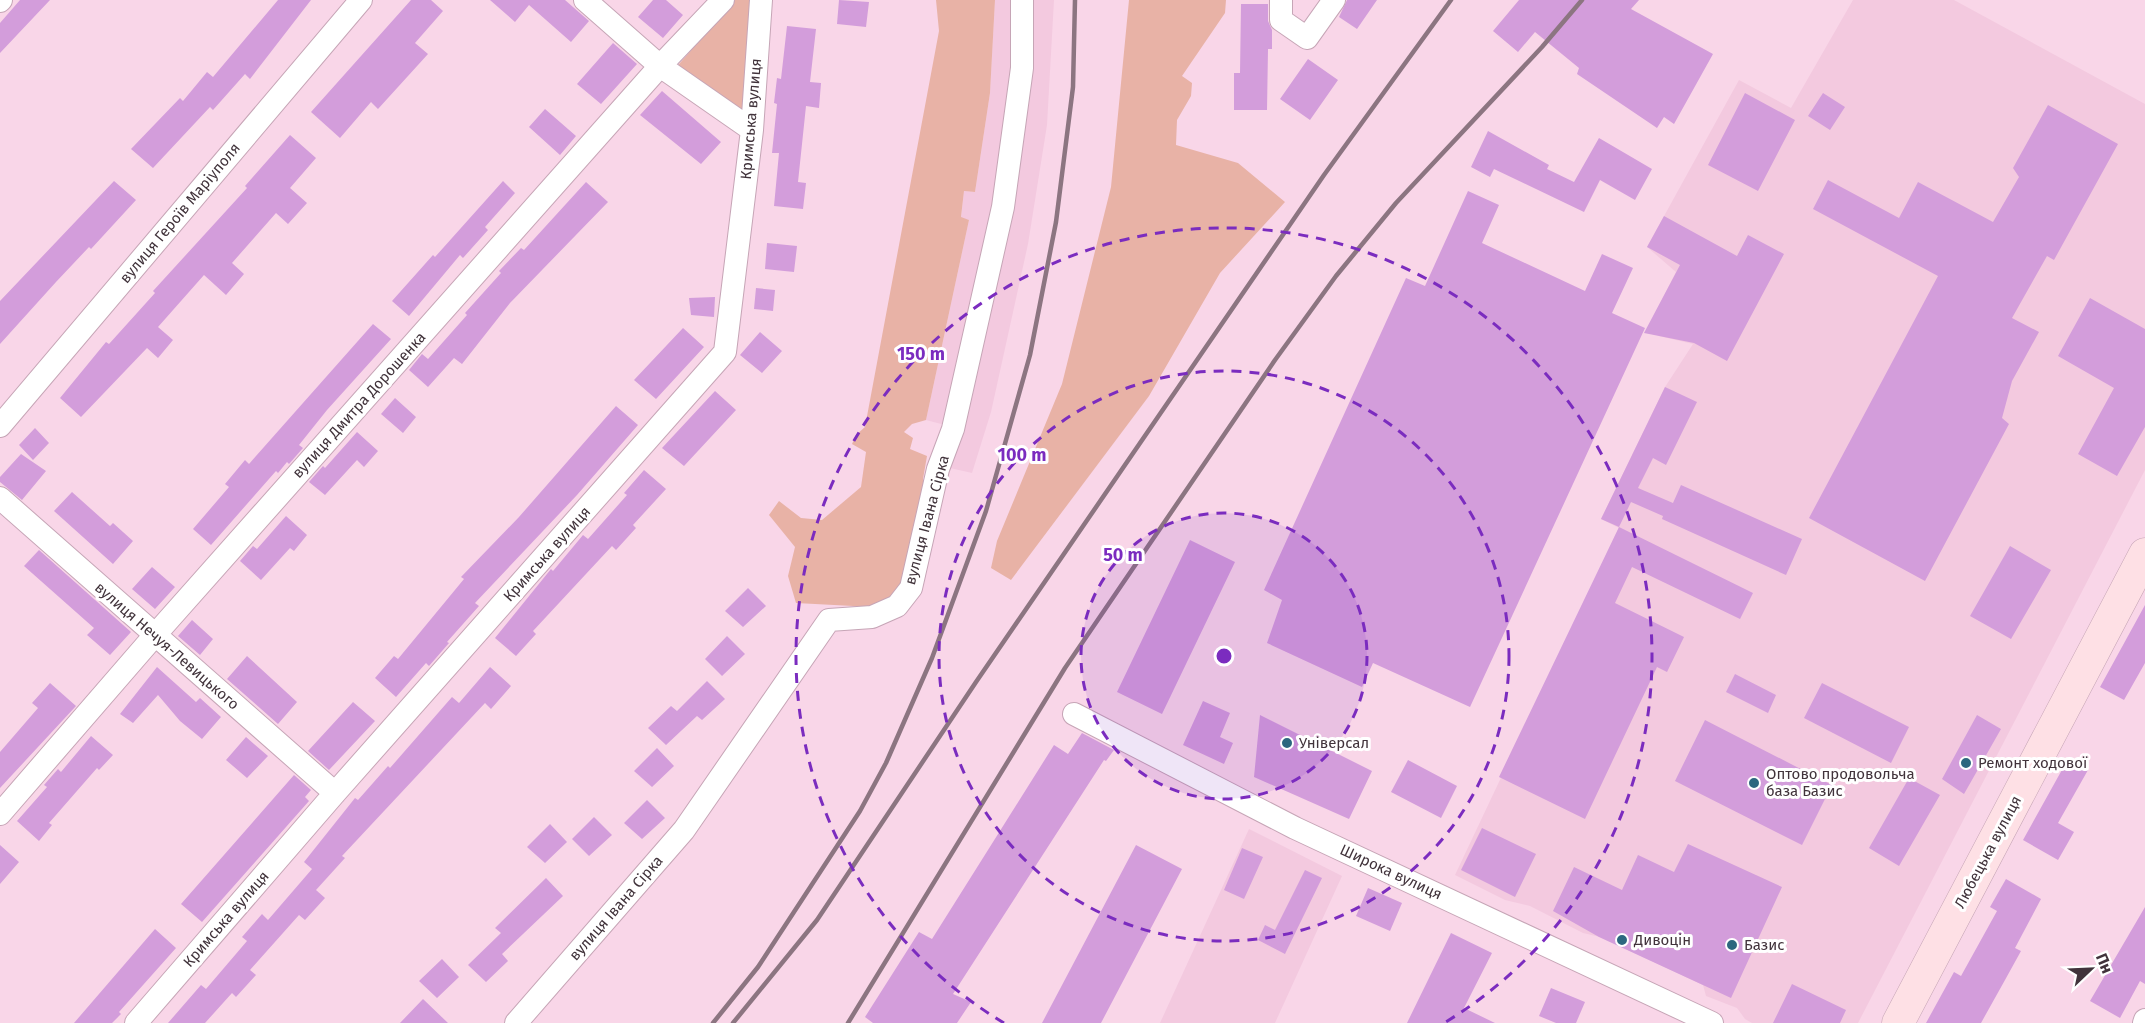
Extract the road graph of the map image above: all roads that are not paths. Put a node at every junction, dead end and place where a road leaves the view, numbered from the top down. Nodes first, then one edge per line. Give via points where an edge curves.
1 (361, 0) edge
2 (585, 0) edge
3 (723, 0) edge
4 (761, 0) edge
5 (1022, 0) edge
6 (1281, 0) edge
7 (1334, 0) edge
8 (660, 66) junction
9 (752, 130) junction
10 (0, 426) edge
11 (0, 498) edge
12 (2145, 554) edge
13 (155, 635) junction
14 (1074, 714) dead end
15 (335, 793) junction
16 (0, 814) edge
17 (136, 1023) edge
18 (516, 1023) edge
19 (1712, 1023) edge
20 (1898, 1023) edge

1 - 10 street, вулиця Героїв Маріуполя
2 - 8 street
3 - 8 street, вулиця Дмитра Дорошенка
4 - 9 street, Кримська вулиця
5 - 18 street, вулиця Івана Сірка via 1022,68 1003,207 953,429 938,469 911,588 897,606 872,617 829,620 684,830
6 - 7 street via 1281,20 1307,38
8 - 9 street
8 - 13 street, вулиця Дмитра Дорошенка
9 - 15 street, Кримська вулиця via 725,352
11 - 13 street, вулиця Нечуя-Левицького
12 - 20 main road, Любецька вулиця
13 - 15 street, вулиця Нечуя-Левицького
13 - 16 street, вулиця Дмитра Дорошенка
14 - 19 street, Широка вулиця via 1295,828
15 - 17 street, Кримська вулиця

